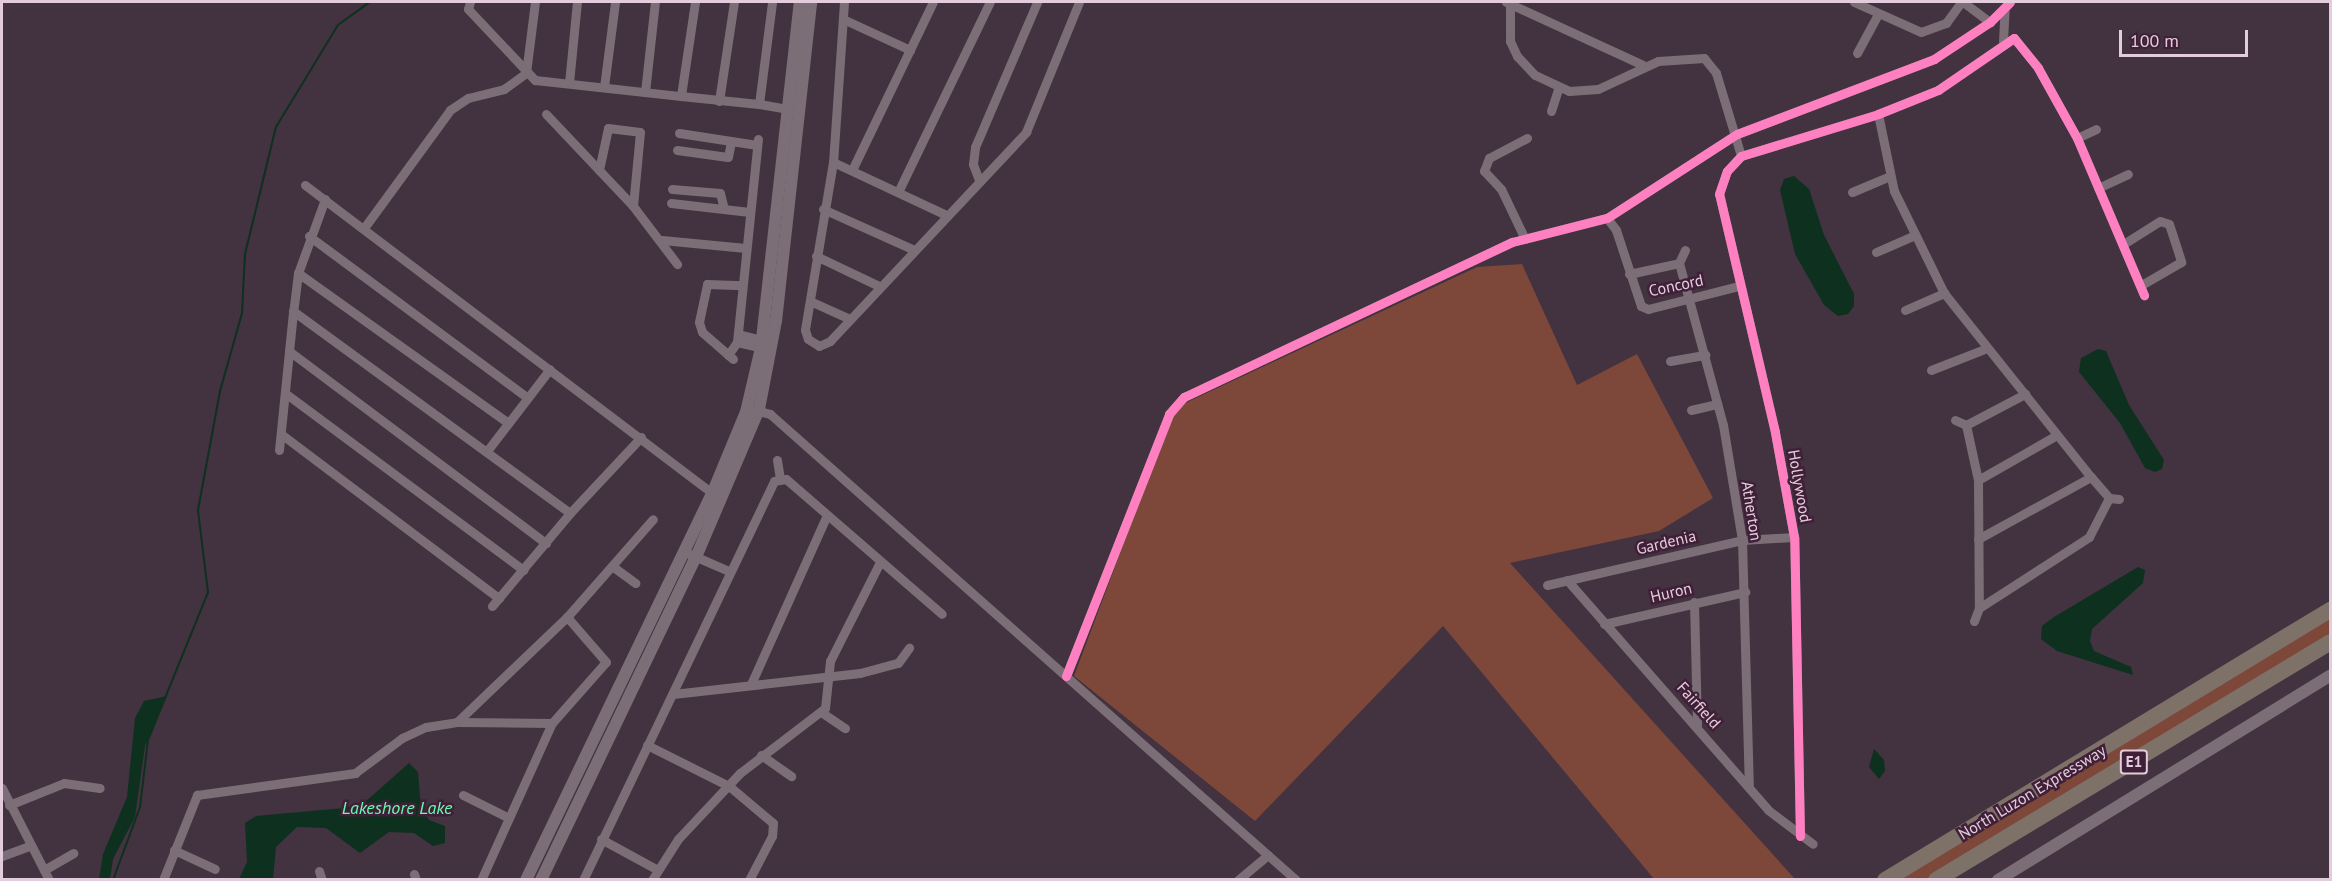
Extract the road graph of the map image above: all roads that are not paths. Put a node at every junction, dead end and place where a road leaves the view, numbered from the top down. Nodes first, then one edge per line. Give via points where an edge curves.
1 (470, 2) edge
2 (535, 2) edge
3 (577, 2) edge
4 (615, 2) edge
5 (655, 2) edge
6 (695, 2) edge
7 (735, 2) edge
8 (772, 2) edge
9 (800, 2) edge
10 (811, 2) edge
11 (844, 2) edge
12 (933, 2) edge
13 (990, 2) edge
14 (1037, 2) edge
15 (1079, 2) edge
16 (1854, 2) edge
17 (1962, 2) edge
18 (1508, 3) edge
19 (2007, 3) edge
20 (1878, 14) junction
21 (843, 19) junction
22 (1990, 22) junction
23 (2003, 41) junction
24 (910, 50) junction
25 (1857, 53) dead end
26 (1643, 65) junction
27 (526, 74) junction
28 (569, 83) junction
29 (604, 87) junction
30 (1559, 87) junction
31 (645, 92) junction
32 (681, 96) junction
33 (719, 101) junction
34 (759, 104) junction
35 (786, 109) junction
36 (1551, 111) dead end
37 (546, 114) dead end
38 (1878, 114) junction
39 (2096, 129) dead end
40 (1737, 134) junction
41 (1527, 138) dead end
42 (2077, 138) junction
43 (731, 141) junction
44 (1741, 156) junction
45 (833, 162) junction
46 (853, 168) junction
47 (599, 170) junction
48 (2128, 174) dead end
49 (1890, 176) junction
50 (979, 180) junction
51 (305, 185) dead end
52 (2098, 188) junction
53 (898, 192) junction
54 (1852, 192) dead end
55 (325, 199) junction
56 (633, 206) junction
57 (724, 209) junction
58 (823, 209) junction
59 (749, 212) junction
60 (944, 214) junction
61 (1607, 218) junction
62 (364, 228) junction
63 (1915, 235) junction
64 (309, 236) junction
65 (1525, 239) junction
66 (662, 240) junction
67 (2125, 243) junction
68 (746, 248) junction
69 (912, 249) junction
70 (1685, 250) dead end
71 (1876, 252) dead end
72 (816, 256) junction
73 (1679, 263) junction
74 (677, 264) dead end
75 (298, 273) junction
76 (1629, 274) junction
77 (2143, 284) junction
78 (742, 285) junction
79 (879, 286) junction
80 (1738, 286) junction
81 (1944, 293) junction
82 (2144, 295) dead end
83 (1690, 299) junction
84 (810, 301) junction
85 (1905, 310) dead end
86 (293, 311) junction
87 (850, 319) junction
88 (738, 338) junction
89 (766, 345) junction
90 (1987, 348) junction
91 (289, 351) junction
92 (1705, 355) junction
93 (1670, 361) dead end
94 (550, 369) junction
95 (1931, 370) dead end
96 (285, 393) junction
97 (2025, 394) junction
98 (528, 398) junction
99 (1718, 404) junction
100 (759, 410) junction
101 (1691, 410) dead end
102 (746, 412) junction
103 (1955, 420) dead end
104 (508, 423) junction
105 (1966, 425) junction
106 (281, 434) junction
107 (2057, 435) junction
108 (641, 437) junction
109 (279, 450) dead end
110 (487, 451) junction
111 (777, 460) dead end
112 (2091, 477) junction
113 (780, 478) junction
114 (1978, 480) junction
115 (716, 496) junction
116 (570, 513) junction
117 (826, 517) junction
118 (653, 519) dead end
119 (1794, 537) junction
120 (1978, 539) junction
121 (1743, 540) junction
122 (546, 543) junction
123 (690, 554) junction
124 (880, 562) junction
125 (612, 566) junction
126 (523, 570) junction
127 (729, 571) junction
128 (1567, 580) junction
129 (635, 583) dead end
130 (1546, 585) dead end
131 (1745, 592) junction
132 (499, 598) junction
133 (1694, 602) junction
134 (492, 606) dead end
135 (1979, 608) junction
136 (2331, 610) edge
137 (942, 614) dead end
138 (567, 617) junction
139 (1974, 621) dead end
140 (1604, 624) junction
141 (2331, 642) edge
142 (909, 648) dead end
143 (828, 676) junction
144 (1066, 676) junction
145 (2331, 676) edge
146 (751, 684) junction
147 (672, 694) junction
148 (821, 712) junction
149 (457, 722) junction
150 (552, 723) junction
151 (1696, 725) junction
152 (845, 728) dead end
153 (647, 745) junction
154 (761, 755) junction
155 (790, 776) dead end
156 (1749, 785) junction
157 (729, 786) junction
158 (2, 788) edge
159 (100, 788) dead end
160 (463, 795) dead end
161 (9, 805) junction
162 (509, 818) junction
163 (1800, 836) junction
164 (601, 839) junction
165 (1813, 844) dead end
166 (29, 846) junction
167 (174, 850) junction
168 (73, 853) dead end
169 (1268, 855) junction
170 (2, 856) edge
171 (215, 869) dead end
172 (656, 869) junction
173 (44, 870) junction
174 (49, 879) edge
175 (163, 879) edge
176 (481, 879) edge
177 (526, 879) edge
178 (541, 879) edge
179 (583, 879) edge
180 (652, 879) edge
181 (749, 879) edge
182 (1238, 879) edge
183 (1296, 879) edge
184 (1885, 879) edge
185 (1936, 879) edge
186 (1998, 879) edge

1 - 27 street via 468,9
2 - 27 street
3 - 28 street
4 - 29 street
5 - 31 street
6 - 32 street
7 - 33 street
8 - 34 street
9 - 35 street
10 - 89 street
11 - 21 street
12 - 24 street
13 - 53 street
14 - 50 street via 975,147 973,164
15 - 50 street via 1026,132
16 - 20 street
17 - 20 street via 1947,23 1930,31 1912,30
17 - 22 street
18 - 26 street
18 - 30 street via 1510,41 1517,56 1536,75
19 - 22 street
19 - 23 street
20 - 25 street
21 - 24 street
21 - 45 street
22 - 40 street via 1925,64
23 - 38 street via 1938,90
23 - 42 street via 2014,38 2026,51
24 - 46 street
26 - 30 street via 1617,81 1584,93
26 - 40 street via 1682,57 1704,58 1716,73
27 - 28 street via 535,80
27 - 62 street via 504,89 468,98 450,110
28 - 29 street
29 - 31 street
30 - 36 street
31 - 32 street
32 - 33 street
33 - 34 street
34 - 35 street
35 - 89 street
37 - 47 street
38 - 44 street
38 - 49 street
39 - 42 street
40 - 44 street
40 - 61 street
41 - 65 street via 1489,158 1484,171 1501,189
42 - 52 street
43 - 43 street via 679,132 676,153 728,158
43 - 59 street via 758,142
44 - 80 street, Hollywood via 1723,177 1719,194
45 - 46 street
45 - 58 street
46 - 53 street
47 - 56 street
47 - 56 street via 608,128 640,132
48 - 52 street
49 - 54 street
49 - 63 street
50 - 60 street
51 - 55 street
52 - 67 street
53 - 60 street
55 - 62 street
55 - 64 street
56 - 66 street
57 - 57 street via 670,206 672,188 720,193
57 - 59 street
58 - 69 street
58 - 72 street
59 - 68 street
60 - 69 street
61 - 65 street
61 - 76 street, Concord via 1616,230
62 - 94 street
63 - 71 street
63 - 81 street
64 - 75 street
64 - 98 street
65 - 144 street via 1184,397 1169,414
66 - 68 street
66 - 74 street
67 - 77 street
67 - 77 street via 2160,221 2169,224 2181,262
68 - 78 street
69 - 79 street
70 - 73 street
72 - 79 street
72 - 84 street
73 - 76 street
73 - 83 street, Atherton
75 - 86 street
75 - 104 street
76 - 83 street, Concord via 1636,297 1648,309
77 - 82 street
78 - 88 street
78 - 88 street via 712,282 704,287 700,327 731,357
79 - 87 street
80 - 83 street, Concord
80 - 119 street, Hollywood via 1776,432
81 - 85 street
81 - 90 street
83 - 92 street, Atherton
84 - 87 street
84 - 87 street via 806,336 816,346 825,345
86 - 91 street
86 - 110 street
88 - 89 street
89 - 100 street
89 - 102 street
90 - 95 street
90 - 97 street
91 - 96 street
91 - 122 street
92 - 93 street
92 - 99 street, Atherton
94 - 98 street
94 - 108 street
96 - 106 street
96 - 126 street
97 - 105 street
97 - 107 street
98 - 104 street
99 - 101 street
99 - 121 street, Atherton
100 - 102 street
100 - 115 street
100 - 144 street via 770,414
102 - 115 street
103 - 105 street
104 - 110 street
105 - 114 street
106 - 109 street
106 - 132 street
107 - 112 street
107 - 114 street
108 - 115 street
108 - 116 street
110 - 116 street
111 - 113 street
112 - 120 street
112 - 135 street via 2114,498 2089,537
113 - 117 street
113 - 127 street via 774,481
114 - 120 street
115 - 123 street
116 - 122 street
117 - 124 street
117 - 146 street
118 - 125 street
119 - 121 street, Gardenia
119 - 163 street, Hollywood
120 - 135 street
121 - 128 street, Gardenia
121 - 131 street, Atherton
122 - 126 street
123 - 127 street
123 - 177 street
123 - 178 street
124 - 137 street
124 - 143 street via 831,661
125 - 129 street
125 - 138 street
126 - 132 street
127 - 147 street
128 - 130 street, Gardenia
128 - 140 street, Fairfield
131 - 133 street, Huron
131 - 156 street, Atherton
132 - 134 street
133 - 140 street, Huron
133 - 151 street
135 - 139 street
136 - 184 highway, North Luzon Expressway / E1
138 - 149 street
138 - 150 street via 606,663
140 - 151 street, Fairfield
141 - 185 highway, North Luzon Expressway / E1
142 - 143 street via 890,666
143 - 146 street
143 - 148 street via 828,701
144 - 169 street
145 - 186 street
146 - 147 street
147 - 153 street
148 - 152 street
148 - 154 street
149 - 150 street
149 - 167 street via 412,733 355,773 197,795
150 - 162 street
151 - 156 street, Fairfield
153 - 157 street
153 - 164 street
154 - 155 street
154 - 157 street
156 - 163 street, Fairfield via 1778,820
157 - 172 street via 678,839
157 - 181 street via 769,818 774,828
158 - 161 street
159 - 161 street via 64,783
160 - 162 street
161 - 166 street
162 - 176 street
163 - 165 street, Fairfield
164 - 172 street
164 - 179 street
166 - 170 street
166 - 173 street
167 - 171 street
167 - 175 street
168 - 173 street
169 - 182 street
169 - 183 street
172 - 180 street
173 - 174 street

